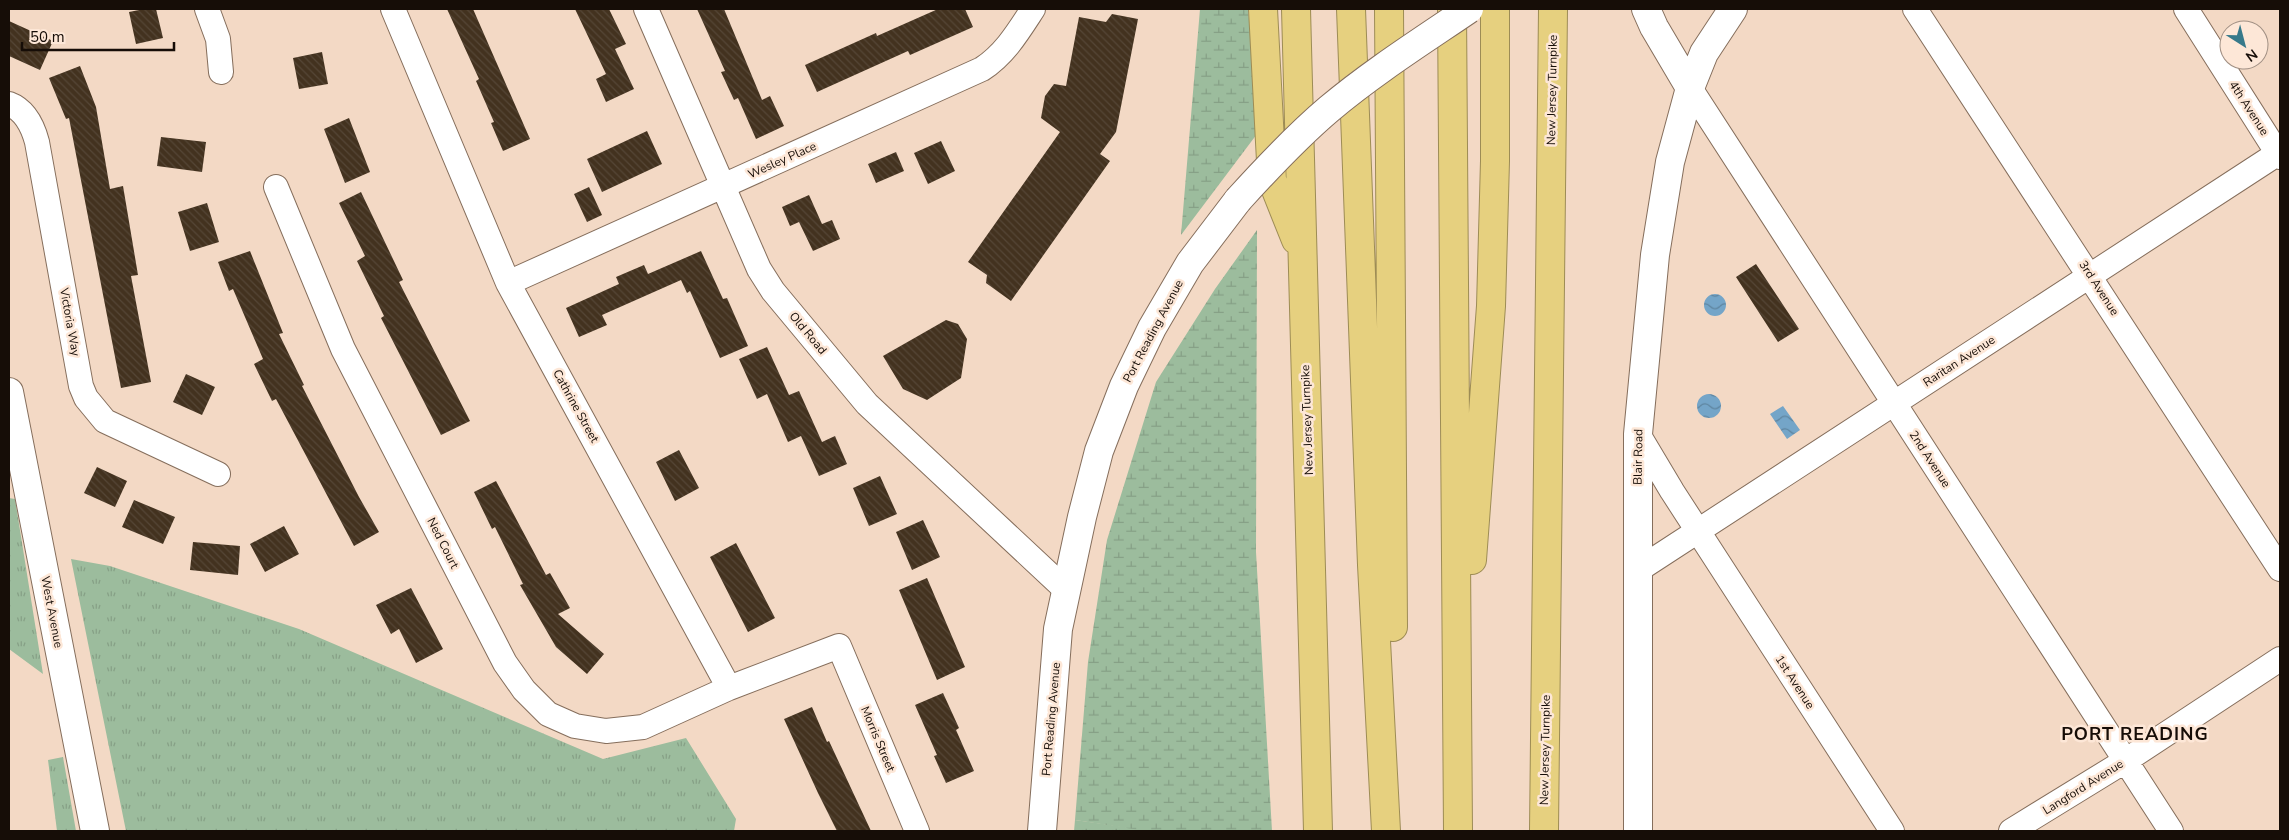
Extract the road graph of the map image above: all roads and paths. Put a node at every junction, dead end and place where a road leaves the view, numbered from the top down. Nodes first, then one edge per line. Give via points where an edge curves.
1 (206, 9) edge
2 (393, 9) edge
3 (646, 9) edge
4 (1033, 9) edge
5 (1263, 9) edge
6 (1296, 9) edge
7 (1351, 9) edge
8 (1389, 9) edge
9 (1452, 9) edge
10 (1469, 9) edge
11 (1495, 9) edge
12 (1553, 9) edge
13 (1561, 9) edge
14 (1646, 9) edge
15 (1733, 9) edge
16 (1915, 9) edge
17 (2186, 9) edge
18 (221, 72) dead end
19 (1690, 88) junction
20 (9, 104) edge
21 (1552, 116) junction
22 (2280, 154) edge
23 (724, 186) junction
24 (276, 187) dead end
25 (1303, 256) junction
26 (2091, 275) junction
27 (508, 282) junction
28 (9, 392) edge
29 (1894, 403) junction
30 (1638, 434) junction
31 (218, 474) dead end
32 (1698, 532) junction
33 (2280, 569) edge
34 (1638, 570) junction
35 (1066, 590) junction
36 (2280, 659) edge
37 (729, 688) junction
38 (1457, 716) junction
39 (2126, 761) junction
40 (95, 831) edge
41 (917, 831) edge
42 (1042, 831) edge
43 (1318, 831) edge
44 (1386, 831) edge
45 (1394, 831) edge
46 (1458, 831) edge
47 (1544, 831) edge
48 (1638, 831) edge
49 (1892, 831) edge
50 (2011, 831) edge
51 (2171, 831) edge

1 - 18 street via 218,39
2 - 27 street, Cathrine Street
3 - 23 street, Old Road
4 - 23 street, Wesley Place via 1006,49 982,69
5 - 25 highway via 1272,180
6 - 25 highway, New Jersey Turnpike
7 - 44 highway via 1372,565
8 - 45 highway
9 - 38 highway
10 - 35 street, Port Reading Avenue, bridge via 1375,73 1329,109 1284,150 1238,200 1190,262 1152,328 1124,386 1100,451
11 - 38 highway via 1491,306
12 - 21 highway, New Jersey Turnpike
13 - 21 highway
14 - 19 street
15 - 19 street via 1704,53
16 - 26 street, 3rd Avenue
17 - 22 street, 4th Avenue
19 - 29 street, 2nd Avenue
19 - 30 street, Blair Road via 1677,130 1661,214
20 - 31 street, Victoria Way via 15,106 33,128 37,142 81,386 86,398 105,421
21 - 47 highway, New Jersey Turnpike
22 - 26 street, Raritan Avenue
23 - 27 street, Wesley Place
23 - 35 street, Old Road via 759,269 773,291 867,404
24 - 37 street, Ned Court via 343,350 505,663 524,690 548,714 575,726 606,731 643,728
25 - 43 highway, New Jersey Turnpike
26 - 29 street, Raritan Avenue
26 - 33 street, 3rd Avenue
27 - 37 street, Cathrine Street
28 - 40 street, West Avenue
29 - 32 street, Raritan Avenue
29 - 39 street, 2nd Avenue
30 - 32 street, 1st Avenue
30 - 34 street, Blair Road
32 - 34 street, Raritan Avenue
32 - 49 street, 1st Avenue
34 - 48 street, Blair Road
35 - 42 street, Port Reading Avenue via 1058,628
36 - 39 street, Langford Avenue
37 - 41 street, Morris Street via 839,646
38 - 46 highway
39 - 50 street, Langford Avenue
39 - 51 street, 2nd Avenue

